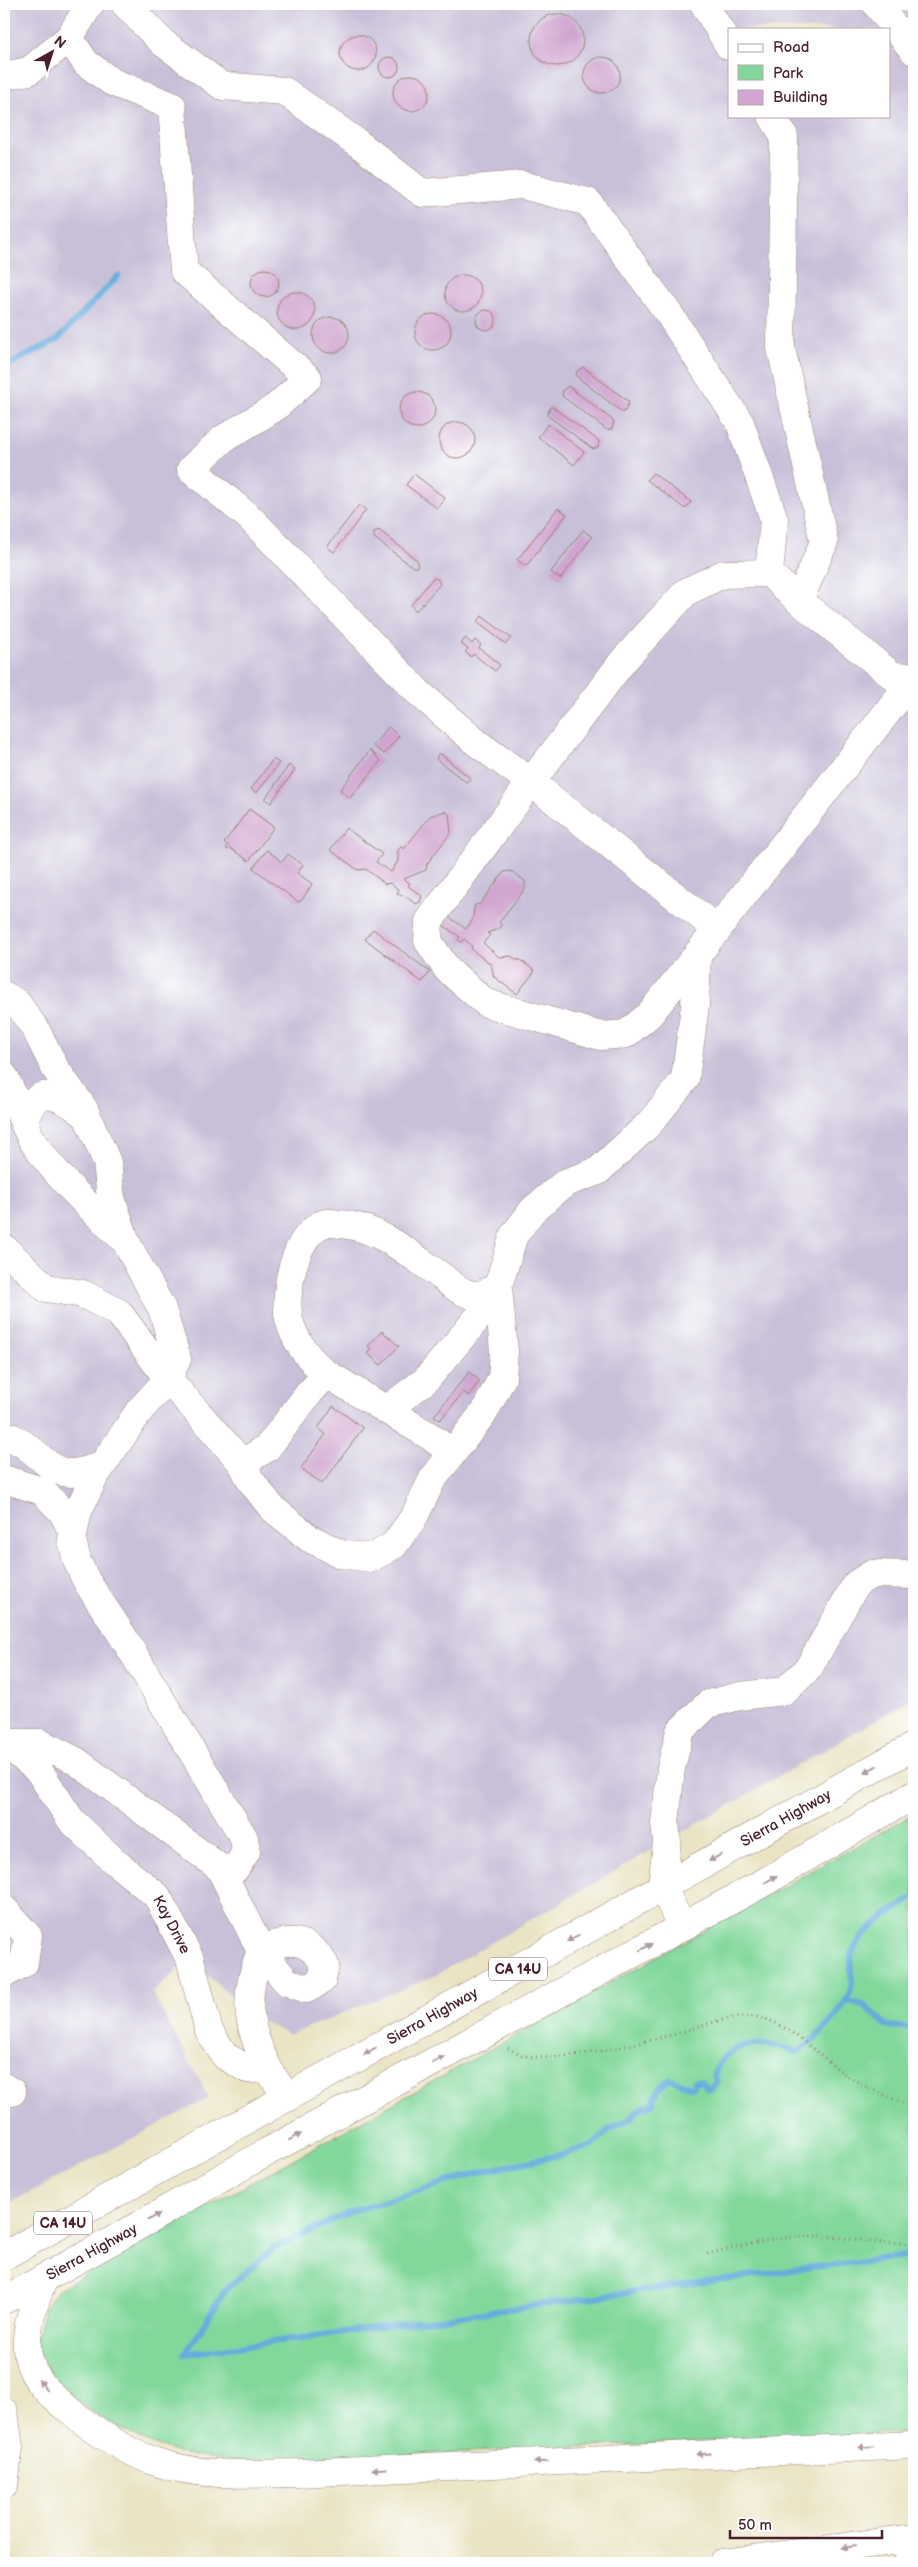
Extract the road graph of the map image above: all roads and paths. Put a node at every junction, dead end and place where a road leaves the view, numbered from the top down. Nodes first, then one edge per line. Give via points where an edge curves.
1 (90, 4) edge
2 (126, 4) edge
3 (704, 4) edge
4 (876, 4) edge
5 (69, 38) junction
6 (728, 44) edge
7 (914, 51) edge
8 (4, 76) edge
9 (773, 118) edge
10 (769, 573) junction
11 (799, 601) junction
12 (914, 678) edge
13 (531, 782) junction
14 (718, 930) junction
15 (697, 955) junction
16 (4, 995) edge
17 (4, 1076) edge
18 (88, 1117) junction
19 (24, 1123) junction
20 (126, 1242) junction
21 (4, 1248) edge
22 (498, 1286) junction
23 (327, 1374) junction
24 (168, 1378) junction
25 (386, 1410) junction
26 (4, 1440) edge
27 (453, 1453) junction
28 (242, 1463) junction
29 (101, 1466) junction
30 (4, 1479) edge
31 (74, 1533) junction
32 (914, 1575) edge
33 (5, 1742) edge
34 (914, 1746) edge
35 (914, 1795) edge
36 (220, 1868) junction
37 (662, 1886) junction
38 (4, 1909) edge
39 (682, 1927) junction
40 (4, 1974) edge
41 (493, 2030) junction
42 (270, 2070) junction
43 (287, 2098) junction
44 (914, 2106) edge
45 (914, 2243) edge
46 (707, 2254) dead end
47 (4, 2256) edge
48 (44, 2278) junction
49 (4, 2300) edge
50 (4, 2412) edge
51 (914, 2445) edge
52 (4, 2485) edge
53 (914, 2538) edge
54 (914, 2562) edge
55 (723, 2563) edge
56 (907, 2563) edge

1 - 5 main road
2 - 10 main road via 162,42 222,86 284,91 422,193 522,185 588,202 669,314 740,423 774,520
3 - 6 main road
4 - 7 main road
5 - 8 main road via 29,71
5 - 13 main road via 86,63 112,82 172,106 184,270 308,378 276,407 223,440 191,469 250,518 419,693 470,737
9 - 11 main road via 784,136 781,348 824,542
10 - 11 main road
10 - 13 main road via 723,574 686,592 623,661
11 - 12 main road via 893,676
12 - 14 main road
13 - 14 main road
13 - 15 main road via 429,921 428,941 447,969 486,1004 601,1036 626,1034 649,1015
14 - 15 main road
15 - 22 main road via 695,1006 685,1079 648,1124 598,1171 565,1183 533,1210 514,1235
16 - 18 main road via 17,1003 36,1030 55,1068
17 - 19 main road
18 - 19 main road via 69,1102 51,1094 38,1097 28,1109
18 - 20 main road via 107,1162 111,1198
19 - 20 main road via 71,1190
20 - 24 main road via 162,1308 178,1359
21 - 24 main road via 46,1288 83,1294 119,1313
22 - 23 main road via 484,1295 466,1294 384,1237 352,1225 326,1223 312,1231 299,1250 287,1296 289,1320 303,1349
22 - 25 main road via 481,1314 426,1380
22 - 27 main road via 504,1351 502,1378 485,1411
23 - 25 main road
23 - 28 main road via 268,1448
24 - 28 main road
24 - 29 main road via 140,1410
25 - 27 main road
26 - 29 main road via 11,1437 24,1443 56,1471 69,1474
27 - 28 main road via 432,1480 414,1517 394,1545 371,1558 341,1554 309,1538 272,1508
29 - 31 main road via 78,1511
30 - 31 main road via 42,1491 62,1510
31 - 36 main road via 72,1540 77,1561 87,1582 244,1838 246,1852 241,1862 234,1869
32 - 37 main road via 872,1574 856,1584 808,1669 784,1691 708,1704 680,1731 670,1777
33 - 36 main road via 40,1743 76,1761
33 - 42 main road, Kay Drive via 40,1771 71,1820 157,1896 190,1959 209,2031 225,2056 247,2068
34 -> 37 main road, Sierra Highway / CA 14U
39 -> 35 main road, Sierra Highway / CA 14U
36 - 42 main road via 261,1952 249,1995 249,2014 256,2045
37 - 39 main road
37 -> 43 main road, Sierra Highway / CA 14U
38 - 40 main road via 28,1936 24,1963
41 -> 39 main road, Sierra Highway / CA 14U
41 - 44 path via 508,2048 519,2054 547,2057 674,2034 729,2017 759,2017 779,2026 877,2094
48 -> 41 main road, Sierra Highway / CA 14U via 266,2152
42 - 43 main road
43 - 47 main road, Sierra Highway / CA 14U
45 - 46 path via 814,2236 768,2239
48 - 49 main road, Sierra Highway / CA 14U
51 -> 48 main road via 296,2473 230,2474 187,2470 155,2462 123,2446 78,2418 36,2377 28,2357 27,2340 29,2320
50 - 52 main road via 10,2447
53 -> 55 main road
54 - 56 main road

